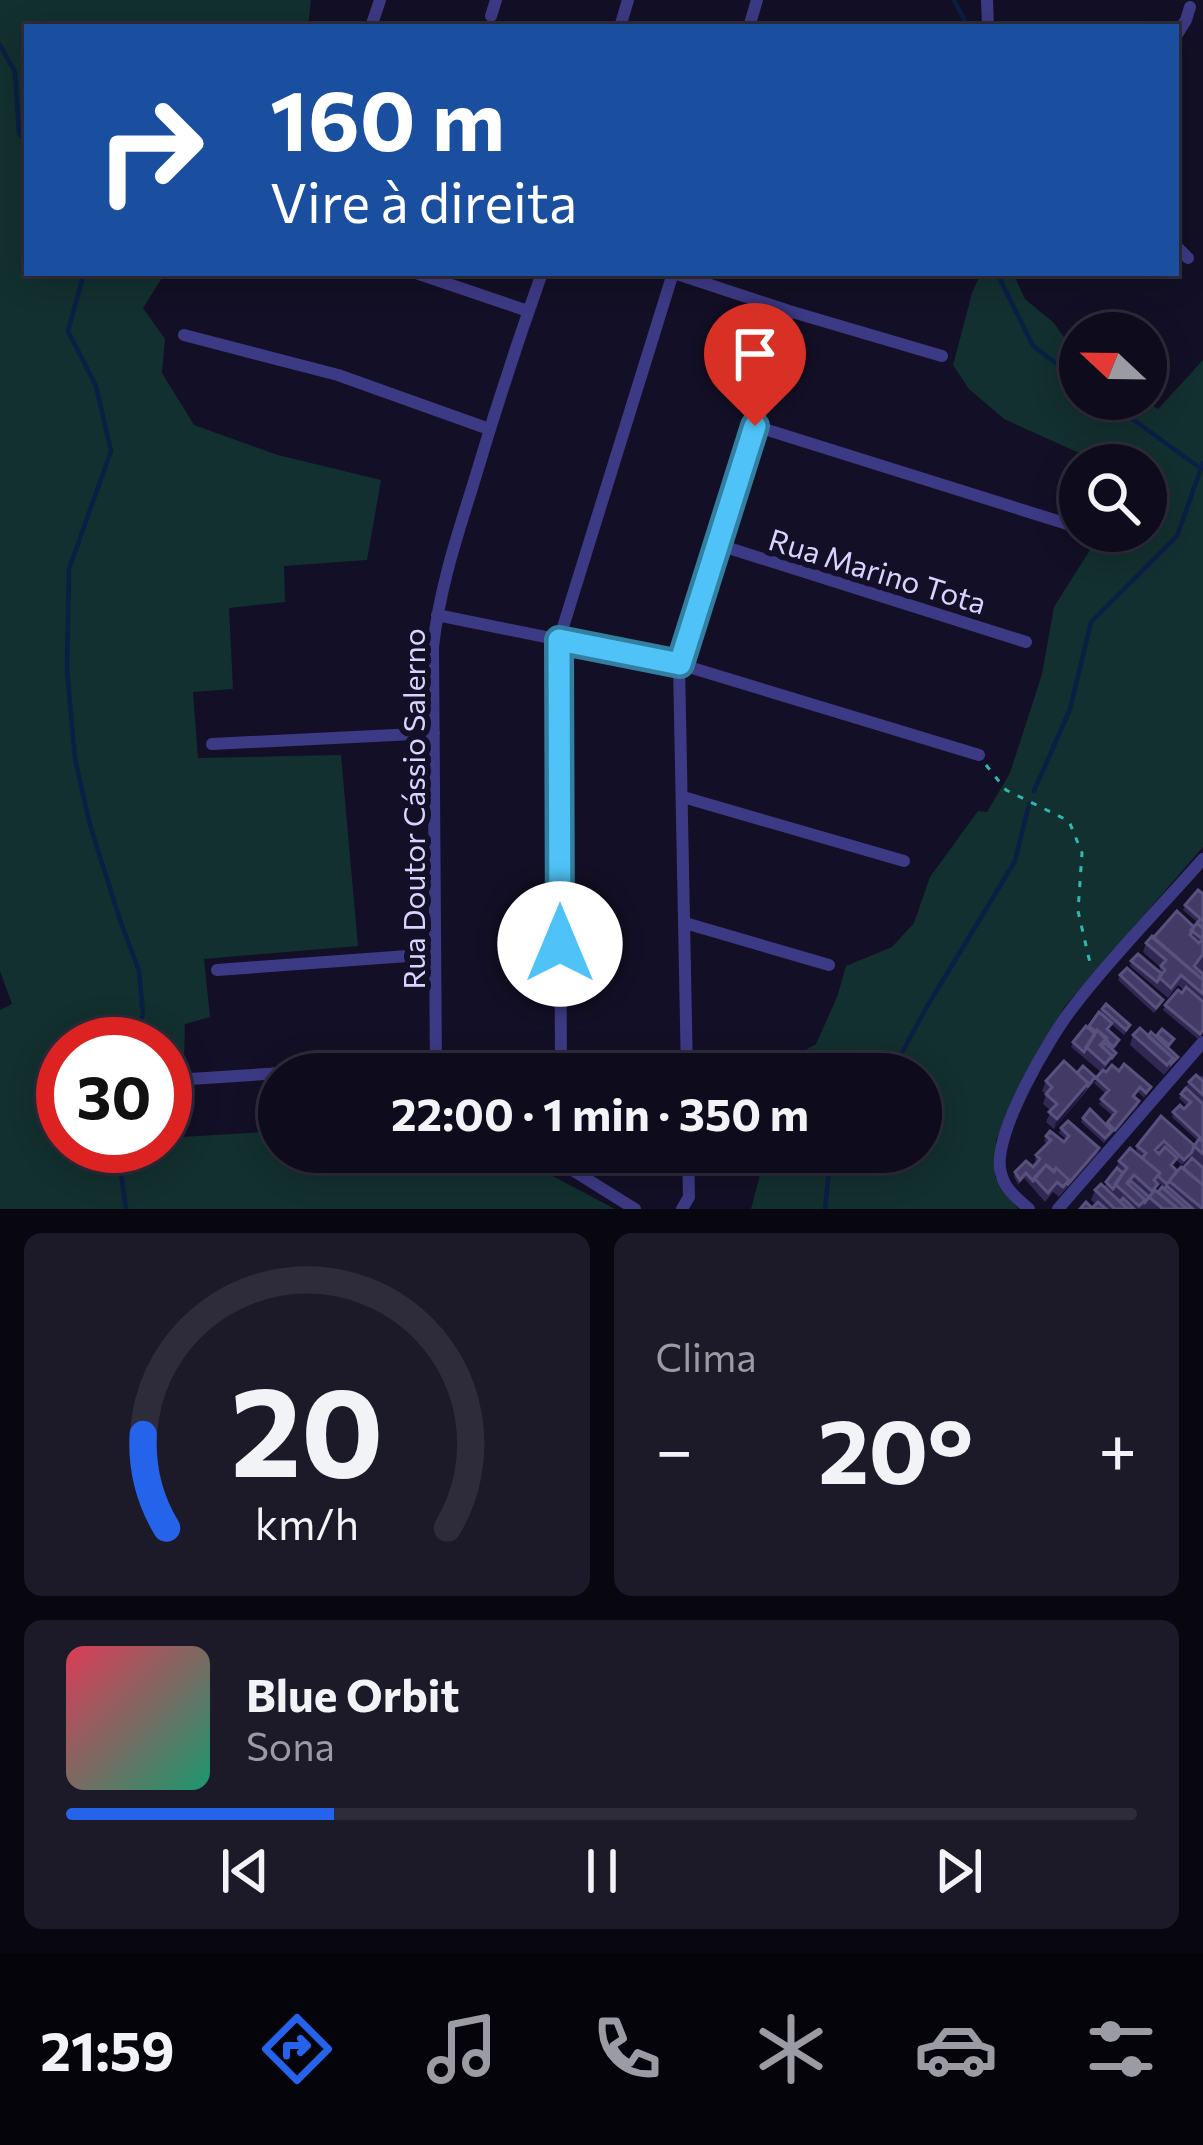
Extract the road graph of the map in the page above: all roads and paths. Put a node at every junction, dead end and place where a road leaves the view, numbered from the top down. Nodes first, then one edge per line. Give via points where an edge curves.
1 (496, 0) edge
2 (1190, 8) dead end
3 (491, 16) dead end
4 (1179, 31) edge
5 (1179, 249) edge
6 (1188, 258) dead end
7 (425, 276) edge
8 (541, 276) edge
9 (672, 276) edge
10 (682, 276) edge
11 (528, 311) junction
12 (789, 311) junction
13 (184, 335) dead end
14 (942, 356) dead end
15 (755, 426) junction
16 (489, 429) junction
17 (1059, 521) edge
18 (716, 544) junction
19 (436, 615) junction
20 (559, 640) junction
21 (1026, 642) dead end
22 (680, 664) junction
23 (434, 733) junction
24 (212, 744) dead end
25 (979, 755) joint
26 (683, 797) junction
27 (1203, 860) edge
28 (904, 861) dead end
29 (685, 923) junction
30 (435, 954) junction
31 (829, 965) dead end
32 (217, 970) dead end
33 (1094, 982) junction
34 (1203, 1042) edge
35 (436, 1053) edge
36 (561, 1053) edge
37 (687, 1053) edge
38 (258, 1076) edge
39 (192, 1079) edge
40 (583, 1173) edge
41 (688, 1173) edge
42 (635, 1209) edge
43 (682, 1209) edge
44 (1029, 1209) edge
45 (1058, 1209) edge

1 - 3 street
2 - 4 street
5 - 6 street
7 - 11 street
8 - 11 street, Rua Doutor Cássio Salerno
9 - 20 street
10 - 12 street
11 - 16 street, Rua Doutor Cássio Salerno
12 - 14 street
12 - 15 street
13 - 16 street via 338,375
15 - 17 street
15 - 18 street
16 - 19 street, Rua Doutor Cássio Salerno
18 - 21 street, Rua Marino Tota
18 - 22 street
19 - 20 street
19 - 23 street, Rua Doutor Cássio Salerno
20 - 22 street
20 - 36 street
22 - 25 street
22 - 26 street
23 - 24 street
23 - 30 street, Rua Doutor Cássio Salerno
25 - 33 path via 1006,790 1069,821 1082,853 1078,911
26 - 28 street
26 - 29 street
27 - 33 street
29 - 31 street
29 - 37 street
30 - 32 street
30 - 35 street, Rua Doutor Cássio Salerno
33 - 44 street via 1023,1090 1000,1146 1008,1190
34 - 45 street
38 - 39 street
40 - 42 street
41 - 43 street

